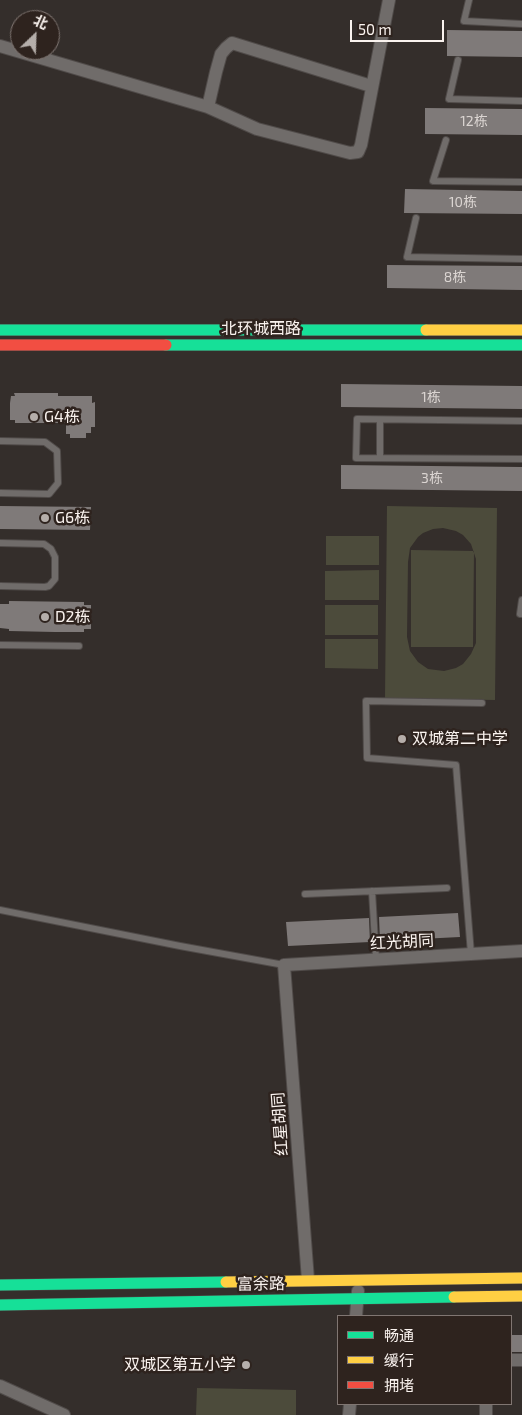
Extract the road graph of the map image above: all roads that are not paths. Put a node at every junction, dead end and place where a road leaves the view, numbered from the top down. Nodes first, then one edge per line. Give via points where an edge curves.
1 (389, 0) edge
2 (469, 0) edge
3 (522, 24) edge
4 (0, 46) edge
5 (458, 60) dead end
6 (371, 86) junction
7 (522, 101) edge
8 (208, 107) junction
9 (446, 140) dead end
10 (522, 182) edge
11 (416, 218) dead end
12 (522, 259) edge
13 (0, 330) edge
14 (522, 330) edge
15 (0, 345) edge
16 (522, 345) edge
17 (380, 420) junction
18 (522, 421) edge
19 (0, 441) edge
20 (380, 458) junction
21 (522, 459) edge
22 (0, 493) edge
23 (0, 543) edge
24 (0, 586) edge
25 (522, 600) edge
26 (522, 614) edge
27 (0, 645) edge
28 (79, 646) dead end
29 (482, 703) dead end
30 (447, 888) dead end
31 (372, 891) junction
32 (305, 894) dead end
33 (0, 910) edge
34 (522, 951) edge
35 (471, 954) junction
36 (376, 959) junction
37 (284, 965) junction
38 (522, 1278) edge
39 (308, 1280) junction
40 (359, 1280) junction
41 (0, 1285) edge
42 (522, 1296) edge
43 (358, 1298) junction
44 (0, 1305) edge
45 (356, 1315) edge
46 (0, 1386) edge
47 (64, 1415) edge

1 - 6 street
2 - 3 lane via 464,21
4 - 8 street
5 - 7 lane via 449,99
6 - 8 street via 232,43 221,54
6 - 8 street via 358,152 350,153 257,129
9 - 10 lane via 433,181
11 - 12 lane via 407,257
13 - 14 street, 北环城西路
15 - 16 street, 北环城西路
17 - 18 lane
17 - 20 lane
17 - 20 lane via 356,419 356,458
19 - 22 lane via 46,442 57,451 58,483 48,494
20 - 21 lane
23 - 24 lane via 44,544 52,548 55,579 45,587
25 - 26 lane
27 - 28 lane
29 - 35 lane via 366,701 367,758 456,765
30 - 31 lane
31 - 32 lane
31 - 36 lane
33 - 37 lane
34 - 35 street, 红光胡同
35 - 36 street, 红光胡同
36 - 37 street, 红光胡同
37 - 39 street, 红星胡同
38 - 40 street, 富余路
39 - 40 street, 富余路
39 - 41 street, 富余路
40 - 43 street
42 - 43 street, 富余路
43 - 44 street, 富余路
43 - 45 street
46 - 47 street

